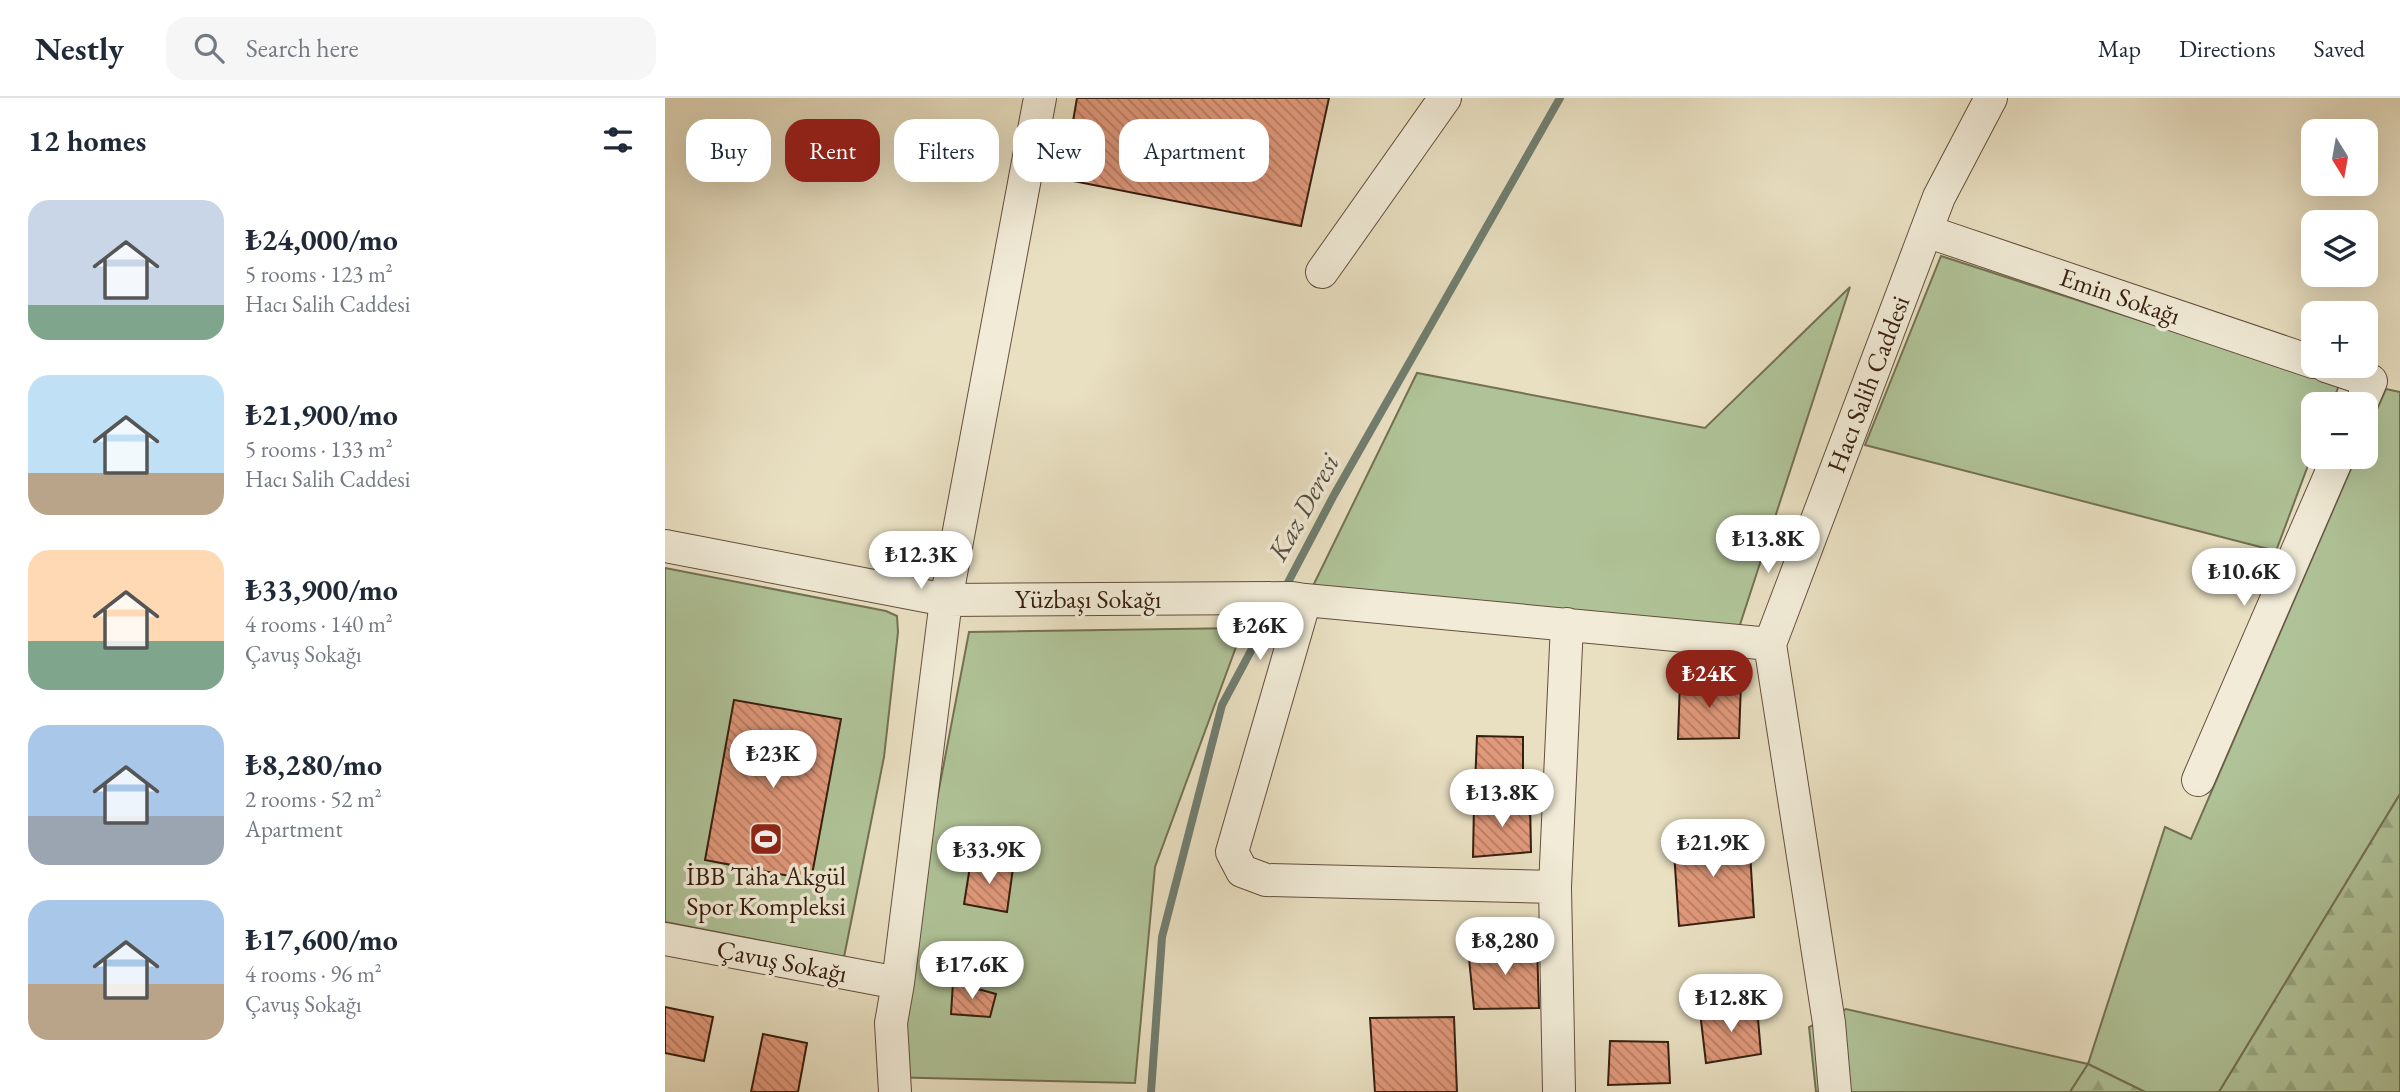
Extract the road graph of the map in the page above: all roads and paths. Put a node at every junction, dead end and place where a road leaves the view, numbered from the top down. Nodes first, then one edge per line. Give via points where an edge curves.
1 (1040, 98) edge
2 (1445, 98) edge
3 (1991, 98) edge
4 (1926, 231) junction
5 (1322, 272) dead end
6 (2301, 358) edge
7 (2362, 378) edge
8 (2366, 392) edge
9 (2333, 469) edge
10 (665, 546) edge
11 (1299, 599) junction
12 (946, 600) junction
13 (1567, 624) junction
14 (1770, 644) junction
15 (2198, 780) dead end
16 (1555, 887) junction
17 (665, 939) edge
18 (898, 983) junction
19 (891, 1023) junction
20 (877, 1092) edge
21 (895, 1092) edge
22 (1559, 1092) edge
23 (1835, 1092) edge

1 - 12 street
2 - 5 street
3 - 4 street, Hacı Salih Caddesi
4 - 6 street, Emin Sokağı
4 - 14 street, Hacı Salih Caddesi
7 - 8 street via 2371,381
9 - 15 street
10 - 12 street, Yüzbaşı Sokağı
11 - 12 street, Yüzbaşı Sokağı
11 - 13 street, Yüzbaşı Sokağı
11 - 16 street via 1232,852 1242,871 1266,880
12 - 18 street
13 - 14 street, Yüzbaşı Sokağı
13 - 16 street
14 - 23 street, Hacı Salih Caddesi via 1829,1023
16 - 22 street
17 - 18 street, Çavuş Sokağı
18 - 19 street
19 - 20 street
19 - 21 street

